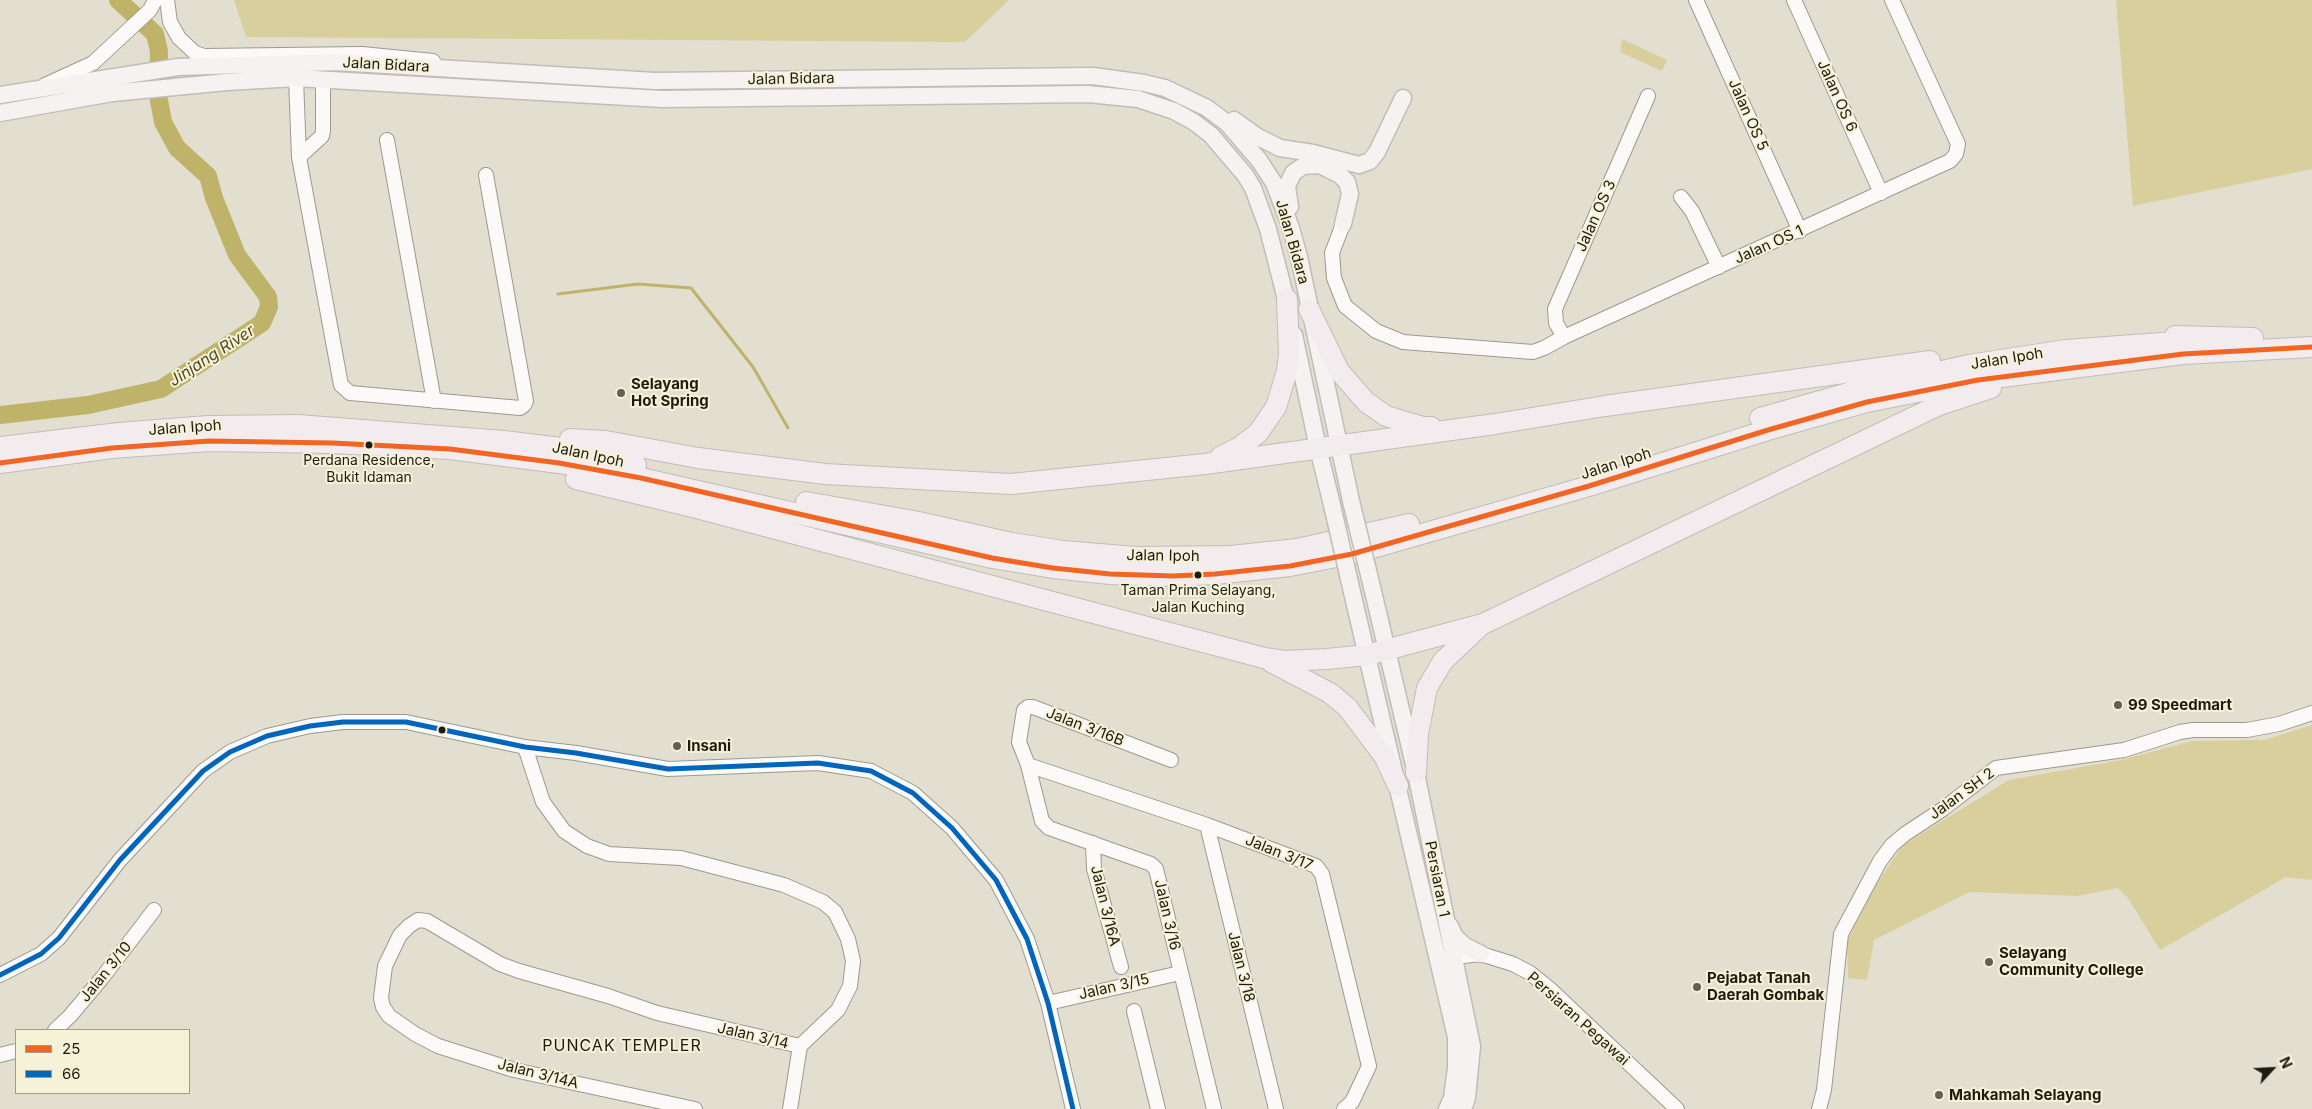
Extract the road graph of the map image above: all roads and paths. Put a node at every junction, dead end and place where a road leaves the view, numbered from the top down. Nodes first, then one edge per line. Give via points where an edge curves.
1 (167, 0) edge
2 (1696, 0) edge
3 (1794, 0) edge
4 (1892, 0) edge
5 (153, 5) edge
6 (201, 66) junction
7 (478, 70) junction
8 (1093, 76) junction
9 (296, 78) junction
10 (323, 80) junction
11 (39, 87) junction
12 (0, 90) edge
13 (0, 95) edge
14 (1648, 96) dead end
15 (1403, 98) dead end
16 (0, 113) edge
17 (387, 140) dead end
18 (299, 157) junction
19 (1331, 158) junction
20 (486, 175) dead end
21 (1881, 193) junction
22 (1681, 197) dead end
23 (1343, 224) junction
24 (1800, 231) junction
25 (1299, 258) junction
26 (1719, 268) junction
27 (1287, 299) junction
28 (1309, 309) junction
29 (2312, 335) edge
30 (1564, 337) junction
31 (2252, 338) junction
32 (2312, 347) edge
33 (2031, 373) junction
34 (434, 401) junction
35 (1495, 424) junction
36 (504, 440) junction
37 (1338, 445) junction
38 (0, 447) edge
39 (1318, 448) junction
40 (450, 449) junction
41 (0, 463) edge
42 (1204, 464) junction
43 (1372, 587) joint
44 (1352, 592) joint
45 (1483, 624) junction
46 (1387, 650) junction
47 (1367, 655) junction
48 (1264, 658) junction
49 (2312, 713) edge
50 (525, 747) junction
51 (1171, 760) dead end
52 (1028, 764) junction
53 (1416, 773) junction
54 (1398, 786) junction
55 (1207, 824) junction
56 (1093, 843) junction
57 (154, 910) dead end
58 (1444, 915) junction
59 (1481, 954) junction
60 (1445, 958) junction
61 (1121, 967) dead end
62 (1180, 973) junction
63 (0, 975) edge
64 (1048, 1003) junction
65 (1134, 1011) dead end
66 (389, 1016) joint
67 (55, 1029) edge
68 (800, 1046) junction
69 (15, 1051) edge
70 (0, 1055) edge
71 (695, 1109) edge
72 (790, 1109) edge
73 (1074, 1109) edge
74 (1158, 1109) edge
75 (1214, 1109) edge
76 (1276, 1109) edge
77 (1344, 1109) edge
78 (1447, 1109) edge
79 (1462, 1109) edge
80 (1676, 1109) edge
81 (1819, 1109) edge

1 - 7 street via 170,22 179,38 195,53 204,56 362,54 414,58
2 - 24 street, Jalan OS 5
3 - 21 street, Jalan OS 6
4 - 21 street, Jalan OS 1 via 1958,144 1950,161
5 - 11 street via 93,63
6 - 7 main road, Jalan Bidara via 336,62
6 - 10 main road via 282,70 313,68 324,74
6 - 11 main road, Jalan Bidara
7 - 8 main road, Jalan Bidara via 655,80
8 - 19 main road via 1138,76 1173,83 1196,94 1269,143
8 - 25 main road, Jalan Bidara via 1165,88 1207,108 1226,123 1260,160 1274,184
9 - 10 main road, Jalan Bidara
9 - 16 main road, Jalan Bidara via 143,90
9 - 18 street
10 - 18 street via 322,136
10 - 27 main road, Jalan Bidara via 662,99 1088,94 1138,99 1166,107 1194,122 1211,136 1244,174 1266,222
11 - 12 street
11 - 13 main road, Jalan Bidara
14 - 30 street, Jalan OS 3 via 1555,309 1556,323
15 - 19 main road via 1370,161 1353,164
17 - 34 street
18 - 34 street via 341,385 350,393
19 - 23 main road via 1348,168 1358,183
20 - 34 street via 526,401 520,408
21 - 24 street, Jalan OS 1
22 - 26 street via 1692,211
23 - 25 main road via 1350,194 1344,178 1320,165 1297,169 1290,176 1287,192
23 - 30 street, Jalan OS 1 via 1332,253 1334,278 1345,306 1376,331 1416,343 1533,352
24 - 26 street, Jalan OS 1
25 - 28 main road, Jalan Bidara
26 - 30 street, Jalan OS 1
27 - 39 main road, Jalan Bidara
27 - 42 highway via 1288,371 1276,407 1266,424 1249,441
28 - 35 highway via 1339,371 1366,402 1386,416 1423,426
28 - 37 main road, Jalan Bidara
29 - 31 highway, Jalan Ipoh
31 - 35 highway via 2137,336 2035,346
31 - 36 highway, Jalan Ipoh via 2066,350 1969,365 1804,405 1545,487 1396,528 1297,549 1231,556 1136,557 1012,543 914,521 780,497 589,453
32 - 33 highway, Jalan Ipoh via 2184,354
33 - 40 highway, Jalan Ipoh via 1867,402 1352,554 1290,566 1215,574 1110,574 1044,567 641,478 559,463
33 - 45 highway via 1939,405
35 - 37 highway
36 - 38 highway, Jalan Ipoh via 332,426 216,425
36 - 42 highway via 569,438 606,441 698,458 824,474 1011,484
37 - 39 highway
37 - 43 main road, Jalan Bidara, bridge
39 - 42 highway
39 - 44 main road, Jalan Bidara, bridge
40 - 41 highway, Jalan Ipoh via 332,442 209,442 112,448
40 - 48 highway via 697,508
43 - 46 main road, Persiaran 1
44 - 47 main road, Persiaran 1
45 - 46 highway
45 - 53 highway via 1443,661 1427,688 1418,734
46 - 47 highway
46 - 53 main road, Persiaran 1
47 - 48 highway via 1284,661
47 - 54 main road, Persiaran 1
48 - 54 highway via 1330,693 1346,707 1384,756
49 - 81 street, Jalan SH 2 via 2247,730 2193,730 2124,750 1996,768 1905,834 1880,861 1841,934 1826,1082
50 - 63 street via 406,722 343,722 310,726 248,744 203,771 120,860 59,938 41,954
50 - 64 street via 668,769 818,763 872,771 913,793 952,828 996,880 1027,939
50 - 68 street, Jalan 3/14 via 543,802 564,831 575,839 609,854 682,858 784,885 823,902 835,912 848,939 853,960 850,986 838,1010
51 - 52 street, Jalan 3/16B via 1028,707 1024,710 1019,742
52 - 55 street, Jalan 3/17
52 - 56 street, Jalan 3/16 via 1042,821 1049,828
53 - 58 main road, Persiaran 1
54 - 60 main road, Persiaran 1
55 - 76 street, Jalan 3/18
55 - 77 street, Jalan 3/17 via 1316,866 1322,874 1369,1066 1352,1102
56 - 61 street, Jalan 3/16A via 1094,869
56 - 62 street, Jalan 3/16 via 1151,864 1156,869
57 - 67 street, Jalan 3/10 via 102,978
58 - 59 main road via 1455,937
58 - 60 main road, Persiaran 1
59 - 60 street, Persiaran Pegawai
59 - 80 street, Persiaran Pegawai via 1530,973
60 - 78 main road, Persiaran 1 via 1456,1037 1456,1068 1452,1098
60 - 79 main road, Persiaran 1 via 1472,1046 1467,1098
62 - 64 street, Jalan 3/15
62 - 75 street, Jalan 3/16
64 - 73 street
65 - 74 street
66 - 68 street, Jalan 3/14 via 381,998 385,966 400,936 418,920 437,926 500,964 519,971 657,1013
66 - 71 street, Jalan 3/14A via 438,1046 514,1070
68 - 72 street
69 - 70 street

